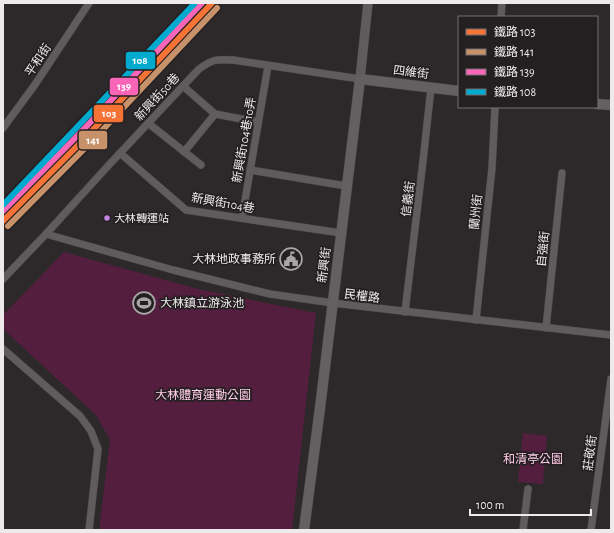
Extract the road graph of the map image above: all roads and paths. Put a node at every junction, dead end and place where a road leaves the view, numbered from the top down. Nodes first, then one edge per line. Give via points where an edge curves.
1 (89, 3) edge
2 (368, 3) edge
3 (502, 3) edge
4 (501, 16) edge
5 (268, 66) junction
6 (360, 79) junction
7 (183, 86) junction
8 (431, 88) junction
9 (458, 91) edge
10 (598, 104) edge
11 (611, 105) edge
12 (495, 108) edge
13 (215, 114) junction
14 (258, 122) junction
15 (148, 123) junction
16 (3, 128) edge
17 (184, 152) junction
18 (120, 153) junction
19 (201, 165) dead end
20 (250, 170) junction
21 (562, 172) dead end
22 (346, 186) junction
23 (242, 218) junction
24 (46, 234) junction
25 (341, 234) junction
26 (3, 279) edge
27 (333, 304) junction
28 (405, 312) junction
29 (476, 320) junction
30 (546, 328) junction
31 (611, 335) edge
32 (3, 349) edge
33 (611, 379) edge
34 (528, 489) dead end
35 (89, 530) edge
36 (304, 530) edge
37 (523, 530) edge
38 (591, 530) edge

1 - 16 street, 平和街
2 - 6 street, 新興街
3 - 4 street
5 - 6 street, 新興街50巷
5 - 7 street, 新興街50巷 via 219,59 208,62
5 - 14 street, 新興街104巷10弄
6 - 8 main road, 四維街
6 - 22 main road, 新興街
7 - 13 street
7 - 15 street, 新興街50巷
8 - 9 main road, 四維街
8 - 28 street, 信義街
10 - 11 main road
12 - 29 street, 蘭州街 via 492,168
13 - 14 street
13 - 17 street
14 - 20 street, 新興街104巷10弄
15 - 17 street
15 - 18 street, 新興街50巷
17 - 19 street
18 - 23 street, 新興街104巷 via 186,210
18 - 24 street, 新興街50巷
20 - 22 street
20 - 23 street, 新興街104巷10弄
21 - 30 street, 自強街
22 - 25 main road, 新興街
23 - 25 street, 新興街104巷
24 - 26 street, 新興街50巷
24 - 27 street, 民權路 via 270,294
25 - 27 main road, 新興街
27 - 28 street, 民權路
27 - 36 main road, 新興街
28 - 29 street, 民權路
29 - 30 street, 民權路
30 - 31 street, 民權路
32 - 35 street via 80,416 91,430 98,448
33 - 38 street, 莊敬街
34 - 37 street

